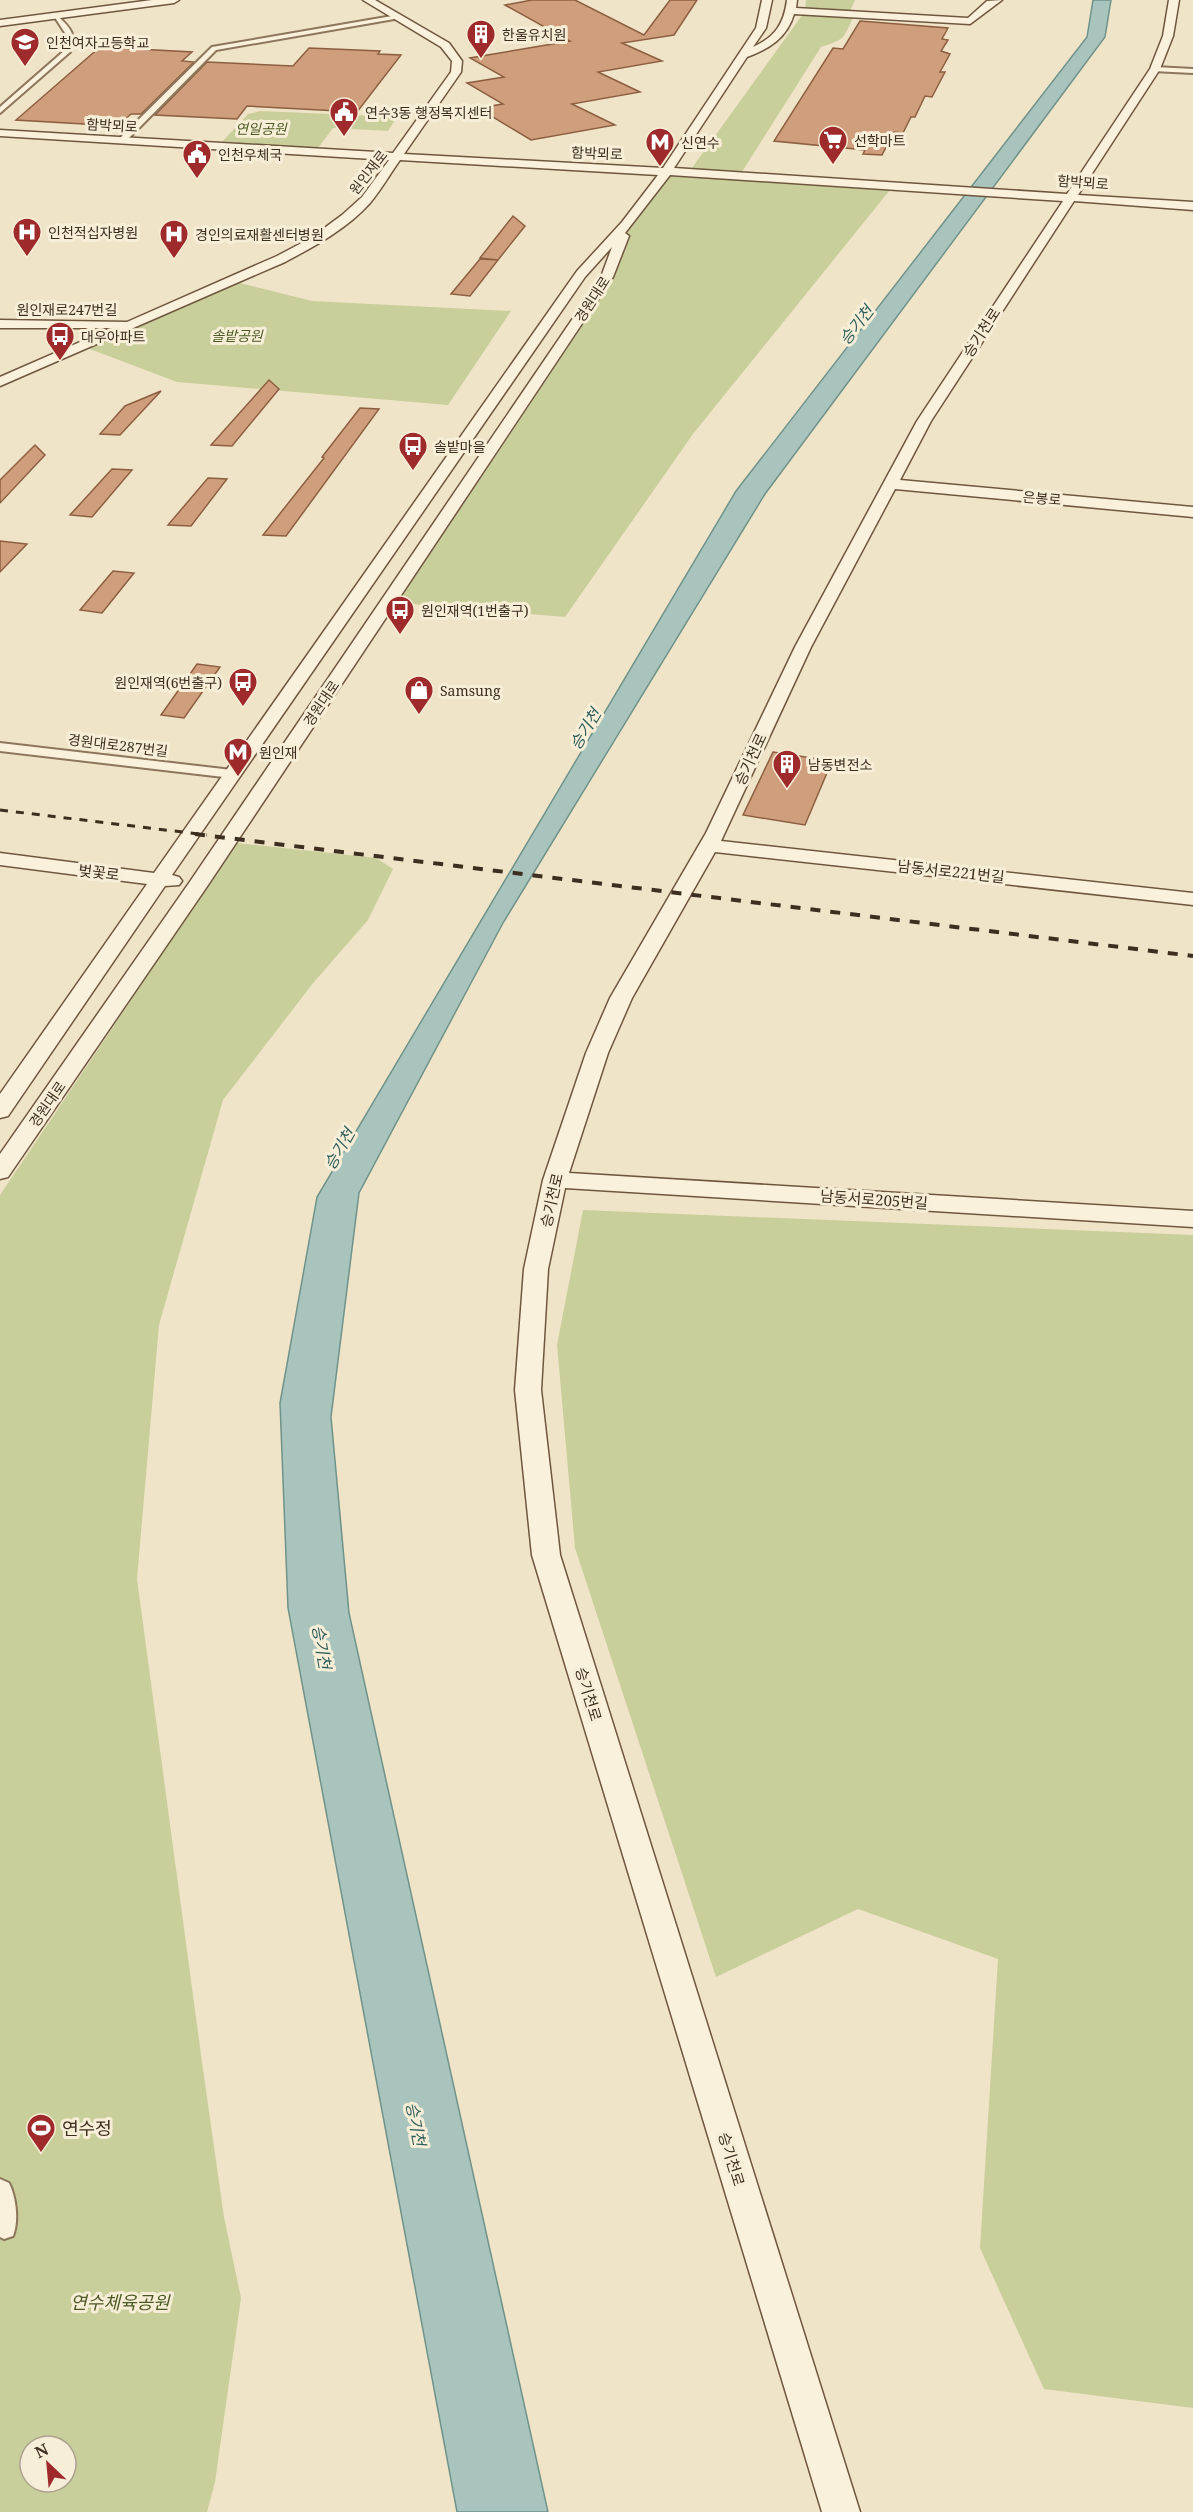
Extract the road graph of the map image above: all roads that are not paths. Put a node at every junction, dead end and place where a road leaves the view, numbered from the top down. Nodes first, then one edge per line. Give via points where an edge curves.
1 (141, 0) edge
2 (174, 0) edge
3 (368, 0) edge
4 (767, 0) edge
5 (997, 0) edge
6 (1174, 0) edge
7 (791, 5) edge
8 (56, 17) junction
9 (398, 17) junction
10 (0, 21) edge
11 (738, 42) dead end
12 (744, 55) junction
13 (1155, 69) junction
14 (1193, 71) edge
15 (0, 111) edge
16 (0, 134) edge
17 (122, 140) junction
18 (398, 157) junction
19 (667, 171) junction
20 (1061, 196) junction
21 (1193, 206) edge
22 (627, 225) junction
23 (0, 324) edge
24 (134, 324) junction
25 (0, 382) edge
26 (890, 484) junction
27 (1193, 512) edge
28 (0, 747) edge
29 (232, 774) junction
30 (708, 845) junction
31 (0, 859) edge
32 (159, 880) junction
33 (198, 885) junction
34 (1193, 899) edge
35 (0, 1111) edge
36 (0, 1171) edge
37 (555, 1179) junction
38 (1193, 1219) edge
39 (1, 2191) edge
40 (4, 2228) dead end
41 (841, 2512) edge

1 - 10 main road
2 - 8 main road
3 - 9 main road, 원인재로
4 - 12 main road, 경원대로 via 761,28
5 - 7 main road via 970,21
6 - 13 main road, 승기천로 via 1166,48
7 - 12 main road via 786,24 772,43
8 - 10 main road
8 - 15 street via 69,29 72,40 67,52
9 - 17 street via 214,48
9 - 18 main road, 원인재로 via 445,45 457,61 456,72
11 - 12 main road
12 - 19 main road, 경원대로
13 - 14 street
13 - 20 main road, 승기천로
16 - 17 main road, 함박뫼로
17 - 18 main road, 함박뫼로
18 - 19 main road, 함박뫼로
18 - 24 main road, 원인재로 via 366,200 324,236
19 - 20 main road, 함박뫼로
19 - 22 main road, 경원대로
20 - 21 main road, 함박뫼로
20 - 26 main road, 승기천로
22 - 29 main road, 경원대로 via 581,274
22 - 33 main road, 경원대로 via 607,277
23 - 24 main road, 원인재로247번길
24 - 25 main road, 원인재로
26 - 27 main road, 은봉로
26 - 30 main road, 승기천로 via 803,647
28 - 29 street, 경원대로287번길
29 - 32 main road, 경원대로
30 - 34 main road, 남동서로221번길
30 - 37 main road, 승기천로 via 621,998 597,1053
31 - 32 main road, 벚꽃로
32 - 33 main road, 벚꽃로
32 - 35 main road, 경원대로
33 - 36 main road, 경원대로
37 - 38 main road, 남동서로205번길
37 - 41 main road, 승기천로 via 536,1269 528,1390 546,1555
39 - 40 street

